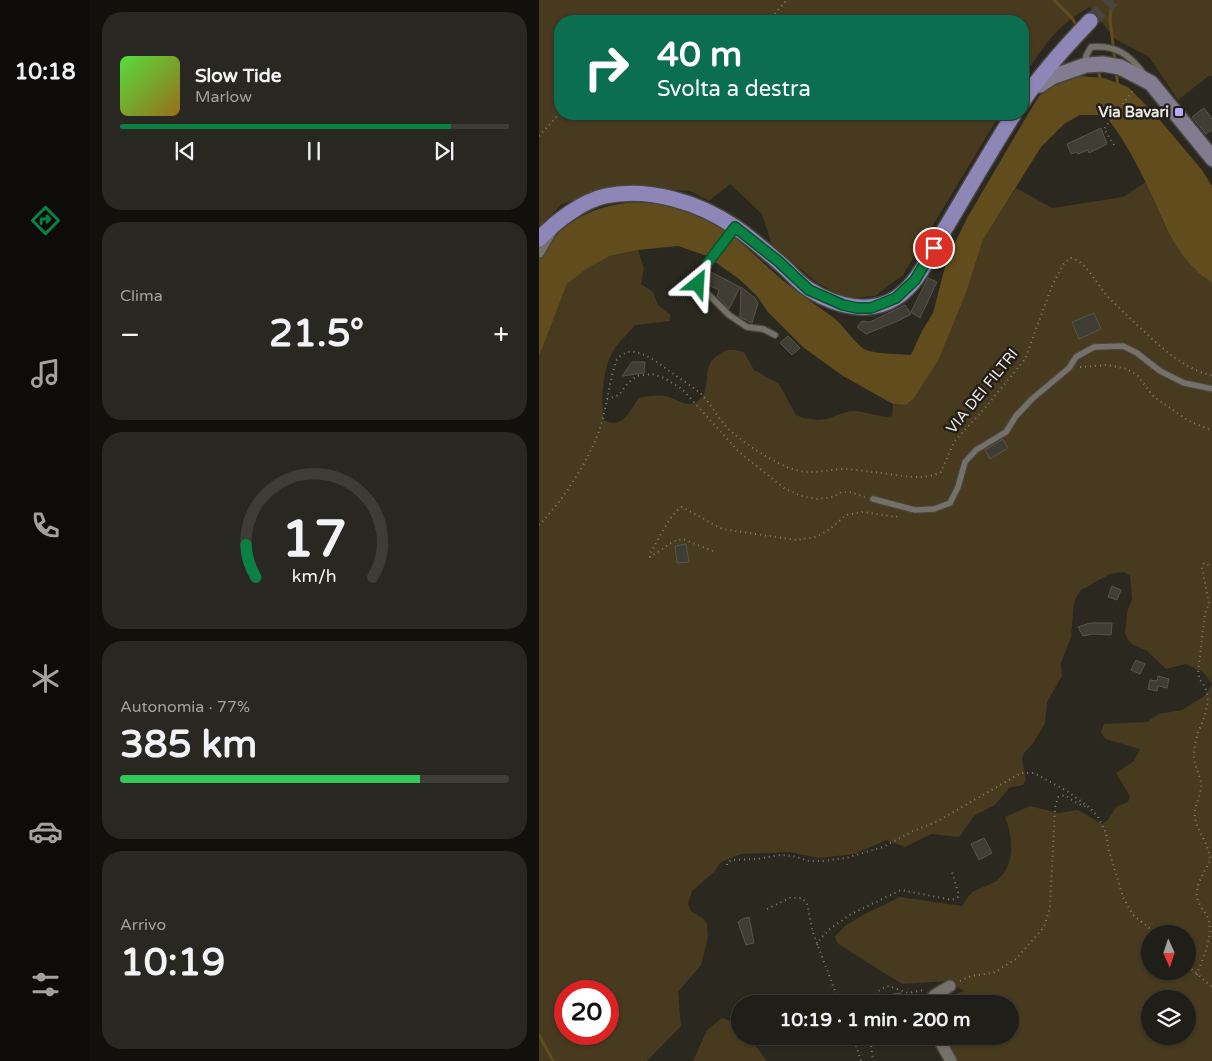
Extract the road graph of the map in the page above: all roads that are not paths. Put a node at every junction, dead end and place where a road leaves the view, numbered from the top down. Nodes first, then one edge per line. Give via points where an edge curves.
1 (1090, 21) tunnel mouth
2 (1033, 85) junction
3 (1029, 91) edge
4 (1010, 120) edge
5 (1212, 160) edge
6 (555, 222) junction
7 (733, 230) junction
8 (539, 239) edge
9 (539, 252) edge
10 (775, 335) dead end
11 (1212, 389) edge
12 (873, 499) road end
13 (950, 986) road end
14 (935, 995) edge
15 (942, 1045) edge
16 (951, 1061) edge

1 - 2 main road
2 - 3 main road
2 - 5 street via 1086,65 1120,67 1151,83
4 - 7 main road via 915,280 896,298 871,308 843,305 809,290 778,261
6 - 7 main road via 604,196 637,194 673,199 704,209
6 - 8 main road
6 - 9 street
7 - 10 lane via 707,264 698,282 729,315 747,327
11 - 12 lane via 1184,383 1123,346 1094,347 1076,357 1069,368 1032,399 1006,432 976,450 965,462 958,488 950,502 934,509 915,510
13 - 14 street
15 - 16 street

